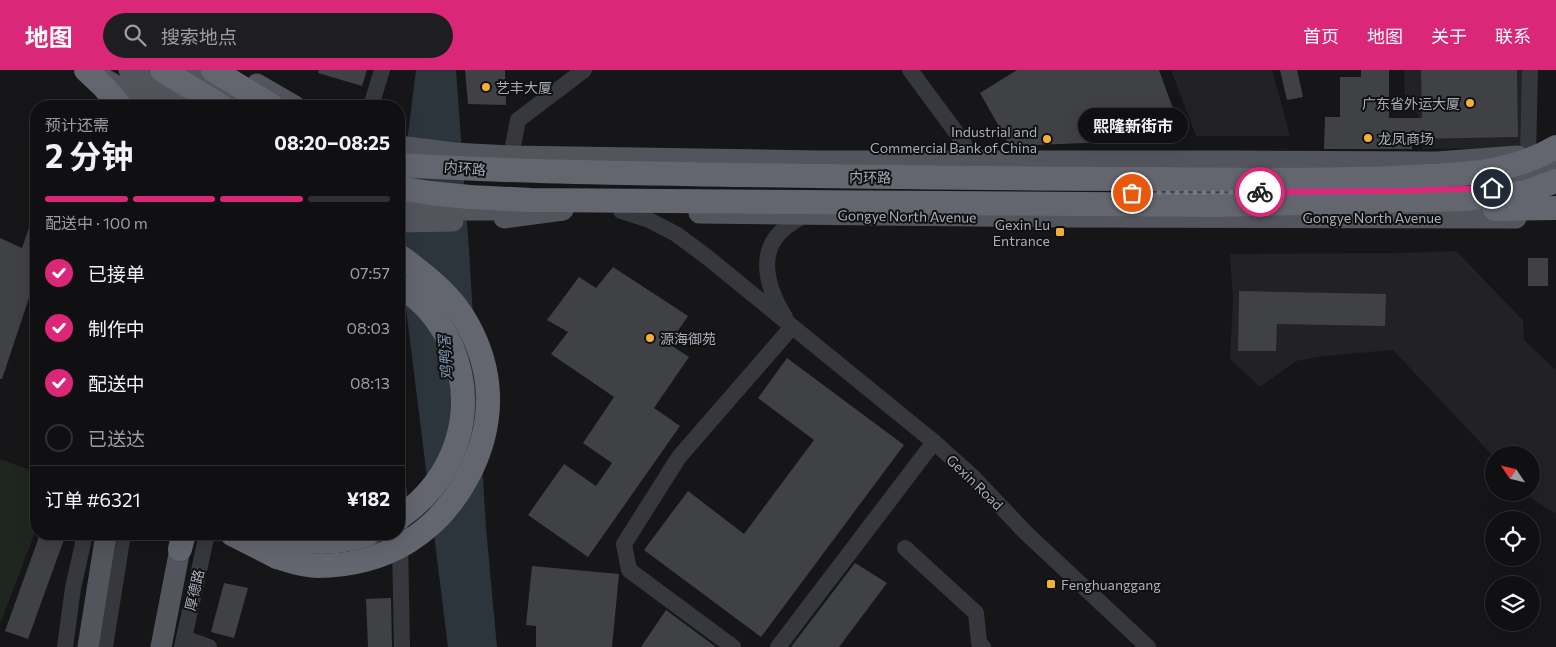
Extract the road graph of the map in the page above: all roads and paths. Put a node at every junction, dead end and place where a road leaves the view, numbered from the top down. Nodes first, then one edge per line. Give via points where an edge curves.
1 (87, 70) edge
2 (129, 70) edge
3 (162, 70) edge
4 (193, 70) edge
5 (213, 70) edge
6 (236, 70) edge
7 (382, 70) edge
8 (584, 70) edge
9 (910, 70) edge
10 (1530, 70) edge
11 (115, 100) edge
12 (140, 100) edge
13 (177, 100) edge
14 (211, 100) edge
15 (240, 100) edge
16 (262, 100) edge
17 (285, 100) edge
18 (373, 100) edge
19 (405, 149) edge
20 (1528, 155) junction
21 (1555, 155) edge
22 (511, 156) junction
23 (405, 160) edge
24 (405, 166) edge
25 (966, 176) junction
26 (1050, 176) junction
27 (405, 179) edge
28 (1342, 180) junction
29 (1556, 181) edge
30 (471, 187) junction
31 (405, 189) edge
32 (1556, 189) edge
33 (1403, 191) junction
34 (805, 192) junction
35 (405, 197) edge
36 (405, 204) edge
37 (1216, 205) junction
38 (1556, 208) edge
39 (621, 211) junction
40 (804, 215) junction
41 (969, 216) junction
42 (1058, 217) junction
43 (1316, 217) junction
44 (1556, 218) edge
45 (405, 219) edge
46 (405, 260) edge
47 (405, 289) edge
48 (792, 327) junction
49 (934, 442) junction
50 (405, 513) edge
51 (84, 540) edge
52 (105, 540) edge
53 (122, 540) edge
54 (181, 540) edge
55 (206, 540) edge
56 (244, 540) edge
57 (283, 540) edge
58 (304, 540) edge
59 (339, 540) edge
60 (380, 540) edge
61 (398, 540) edge
62 (905, 548) dead end
63 (183, 642) edge
64 (65, 647) edge
65 (88, 647) edge
66 (104, 647) edge
67 (161, 647) edge
68 (209, 647) edge
69 (402, 647) edge
70 (733, 647) edge
71 (778, 647) edge
72 (983, 647) edge
73 (1148, 647) edge

1 - 11 highway, bridge
1 - 12 main road
2 - 13 main road
3 - 14 highway
4 - 15 main road
5 - 16 highway
6 - 17 main road
7 - 18 street
8 - 22 street via 518,120
9 - 25 street via 964,143
10 - 20 street
19 - 30 main road
20 - 21 main road
20 - 26 main road via 1437,162
21 - 26 main road via 1342,177
21 - 28 highway, bridge via 1474,174
22 - 25 main road via 738,160
22 - 30 main road
23 - 30 highway, 内环路, bridge
24 - 30 highway, bridge
25 - 26 main road
25 - 30 main road via 660,172
25 - 34 street
25 - 41 street
26 - 33 street
26 - 42 street
27 - 30 street
28 - 30 highway, 内环路, bridge via 551,172
28 - 32 highway, bridge
29 - 33 main road via 1520,186
29 - 37 highway, bridge via 1526,192 1464,199
30 - 31 highway, 内环路 via 430,193
30 - 34 street
30 - 35 highway
30 - 36 main road
30 - 37 highway, 内环路, bridge via 550,200
30 - 39 main road, Gongye North Avenue via 563,210
30 - 45 main road
33 - 43 main road
34 - 40 street
37 - 38 highway, bridge via 1419,210
39 - 40 main road, Gongye North Avenue
39 - 48 street, Gexin Road via 676,234
40 - 41 main road, Gongye North Avenue
40 - 48 street via 782,230 768,253 767,274 773,294
41 - 42 main road, Gongye North Avenue
42 - 43 main road, Gongye North Avenue
43 - 44 main road, Gongye North Avenue
46 - 56 highway, bridge via 451,299 469,326 482,358 488,394 487,413 479,452 462,488 437,519 408,542 355,562 317,566 298,563 277,557
47 - 50 highway, bridge via 426,307 447,336 461,375 463,393 459,432 445,468 422,500
48 - 49 street, Gexin Road
48 - 70 street via 679,457 624,544 629,570
49 - 71 street
49 - 73 street, Gexin Road
51 - 64 street
52 - 65 main road
53 - 66 street
54 - 67 main road
55 - 63 street, 厚德路
57 - 60 street via 304,547 340,549
58 - 59 highway
61 - 69 street
62 - 72 street via 976,613 979,643
63 - 68 street

